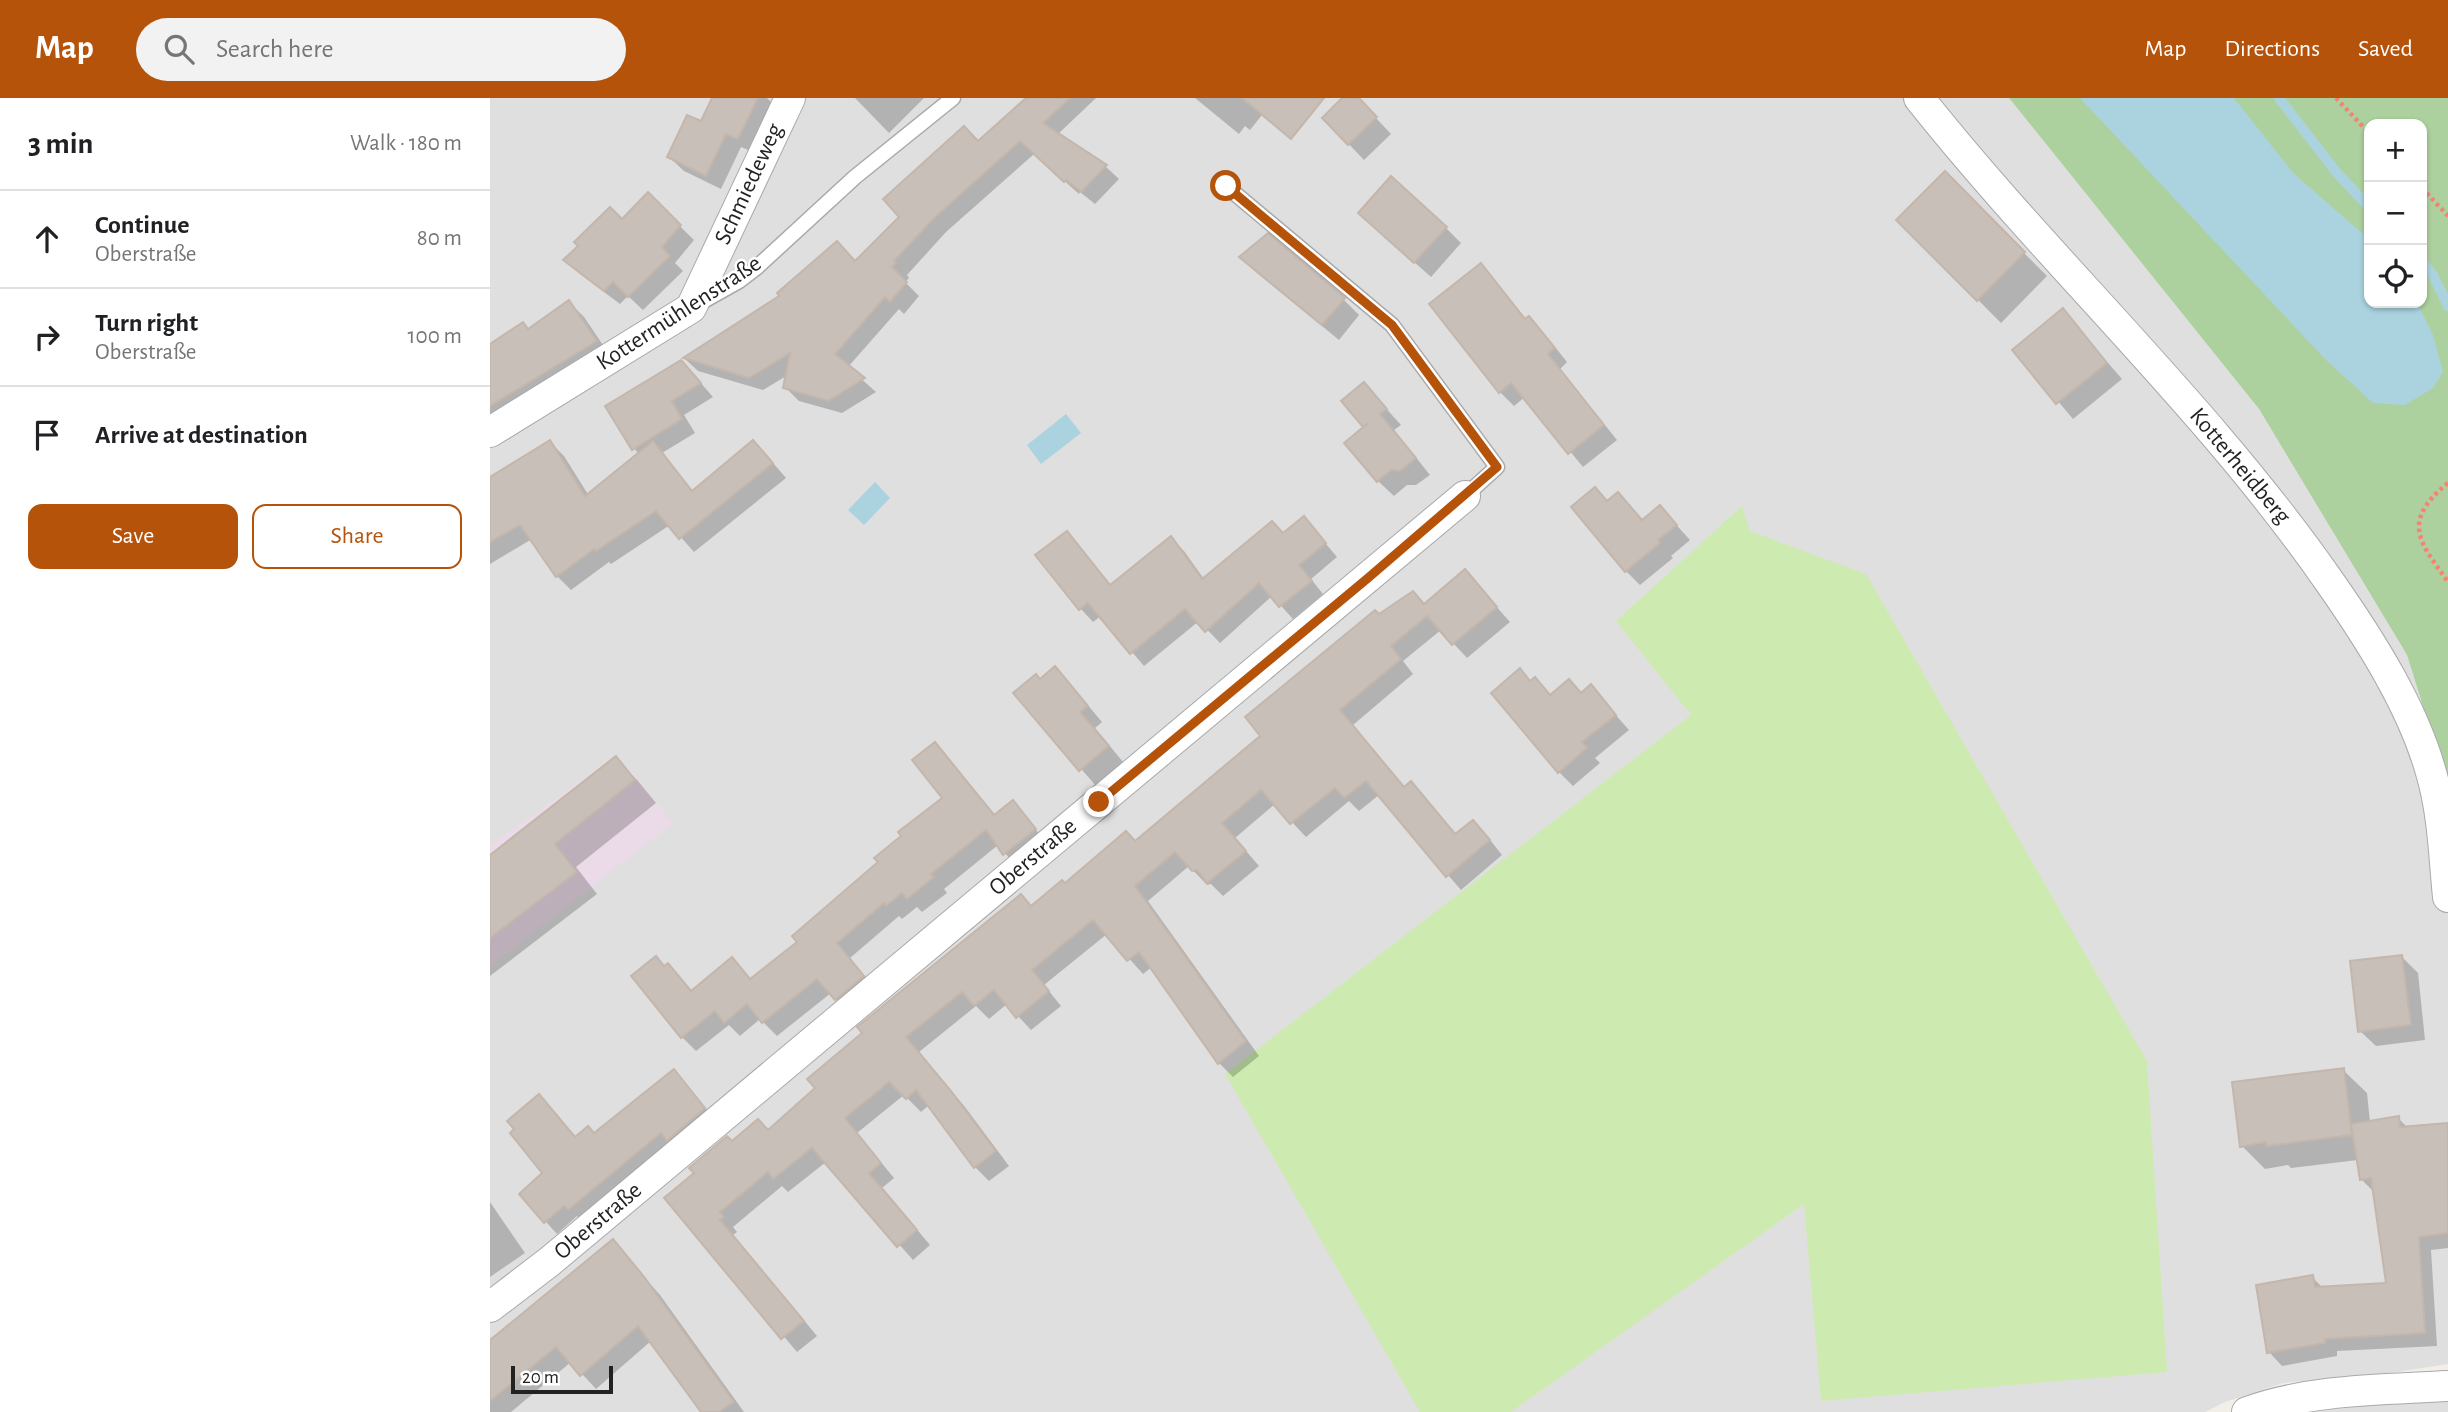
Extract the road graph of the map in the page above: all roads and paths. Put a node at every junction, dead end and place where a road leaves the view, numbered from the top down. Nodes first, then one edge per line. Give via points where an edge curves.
1 (790, 98) edge
2 (953, 98) edge
3 (1919, 98) edge
4 (2336, 98) edge
5 (2364, 128) edge
6 (1226, 186) dead end
7 (2427, 193) edge
8 (2448, 216) edge
9 (691, 308) junction
10 (490, 432) edge
11 (2448, 484) edge
12 (1465, 496) joint
13 (2448, 582) edge
14 (2448, 897) edge
15 (490, 1307) edge
16 (2448, 1386) edge
17 (2247, 1412) edge

1 - 9 street, Schmiedeweg
2 - 9 lane, Kottermühlenstraße via 855,177 756,268
3 - 14 street, Kotterheidberg via 1968,160 2215,433 2300,538 2364,630 2415,731 2432,777
4 - 5 path
6 - 12 lane, Oberstraße via 1392,325 1497,467
7 - 8 path
9 - 10 street, Kottermühlenstraße
11 - 13 path via 2424,508 2420,538
12 - 15 street, Oberstraße
16 - 17 street via 2297,1398

